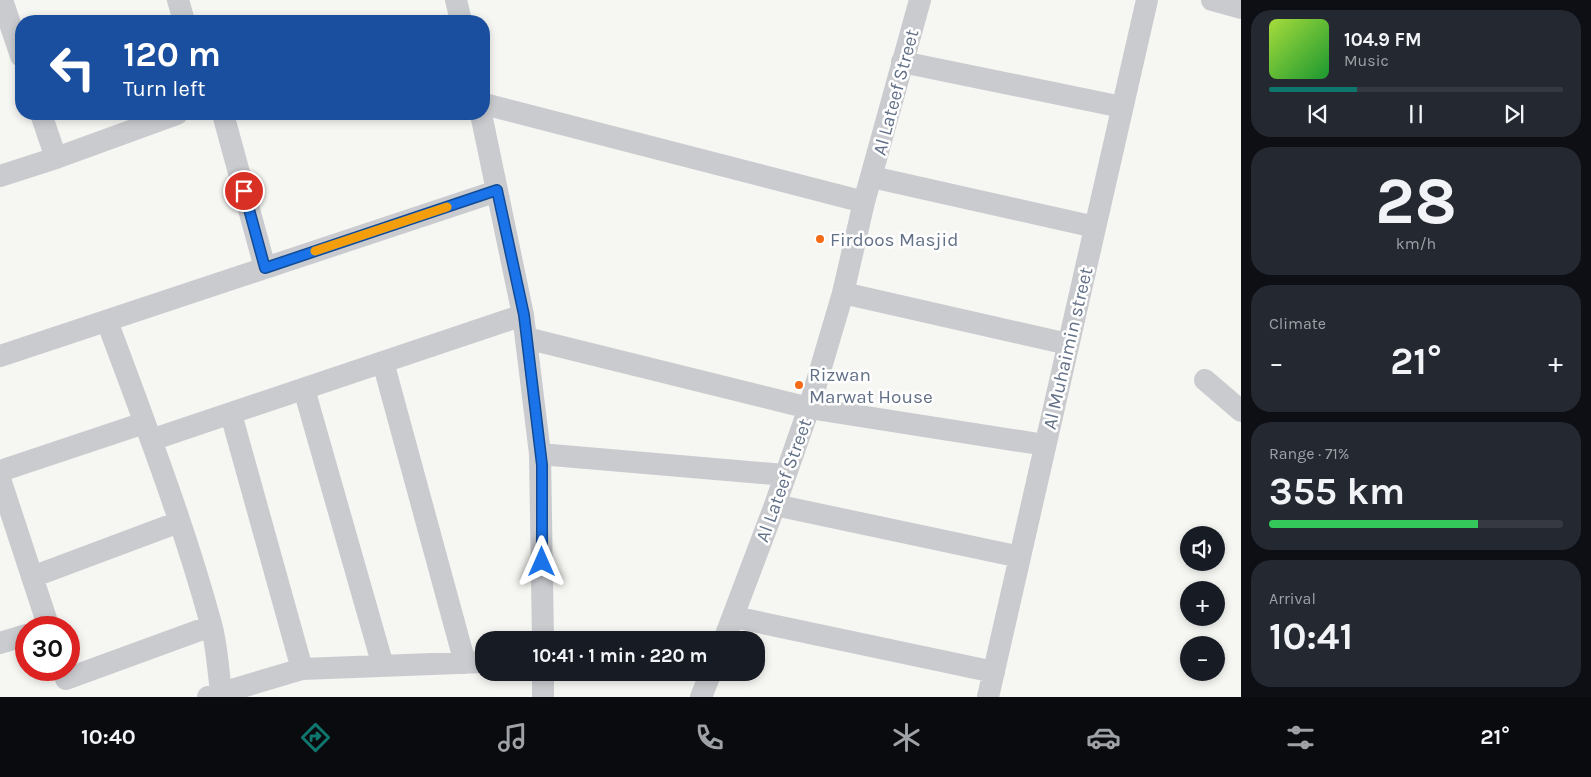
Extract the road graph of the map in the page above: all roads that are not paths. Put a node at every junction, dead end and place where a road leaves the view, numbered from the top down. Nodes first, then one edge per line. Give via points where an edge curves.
1 (2, 0) edge
2 (178, 0) edge
3 (920, 0) edge
4 (1146, 0) edge
5 (1212, 0) edge
6 (1241, 8) edge
7 (182, 15) edge
8 (15, 38) edge
9 (902, 62) junction
10 (490, 106) edge
11 (1122, 107) junction
12 (43, 120) edge
13 (160, 120) edge
14 (225, 120) edge
15 (482, 120) edge
16 (56, 158) junction
17 (0, 176) edge
18 (872, 177) junction
19 (497, 190) junction
20 (864, 202) junction
21 (1095, 227) junction
22 (265, 268) junction
23 (843, 293) junction
24 (524, 315) junction
25 (107, 321) junction
26 (526, 338) junction
27 (1068, 344) junction
28 (0, 356) edge
29 (383, 362) junction
30 (1205, 380) dead end
31 (304, 389) junction
32 (809, 408) junction
33 (1241, 411) edge
34 (231, 414) junction
35 (148, 432) junction
36 (1046, 445) junction
37 (540, 454) junction
38 (0, 471) edge
39 (785, 475) junction
40 (0, 479) edge
41 (775, 505) junction
42 (5, 513) edge
43 (179, 522) junction
44 (1020, 557) junction
45 (32, 577) junction
46 (45, 616) edge
47 (734, 617) junction
48 (211, 626) junction
49 (543, 631) edge
50 (728, 631) edge
51 (15, 638) edge
52 (0, 643) edge
53 (474, 662) edge
54 (383, 666) junction
55 (302, 670) junction
56 (994, 672) junction
57 (543, 681) edge
58 (707, 681) edge
59 (67, 682) edge
60 (214, 694) edge
61 (543, 697) edge
62 (701, 697) edge
63 (988, 697) edge

1 - 8 street
2 - 7 street
3 - 9 street, Al Lateef Street
4 - 11 street, Al Muhaimin street
5 - 6 street
9 - 11 street
9 - 18 street, Al Lateef Street
10 - 20 street
11 - 21 street, Al Muhaimin street
12 - 16 street
13 - 16 street
14 - 22 street
15 - 19 street
16 - 17 street
18 - 20 street, Al Lateef Street
18 - 21 street
19 - 22 street
19 - 24 street
20 - 23 street, Al Lateef Street
21 - 27 street, Al Muhaimin street
22 - 25 street
23 - 27 street
23 - 32 street, Al Lateef Street
24 - 26 street
24 - 29 street
25 - 28 street
25 - 35 street
26 - 32 street
26 - 37 street
27 - 36 street, Al Muhaimin street
29 - 31 street
29 - 53 street
30 - 33 street
31 - 34 street
31 - 54 street
32 - 36 street
32 - 39 street, Al Lateef Street
34 - 35 street
34 - 55 street
35 - 38 street
35 - 43 street
36 - 44 street, Al Muhaimin street
37 - 39 street
37 - 49 street
39 - 41 street, Al Lateef Street
40 - 42 street
41 - 44 street
41 - 47 street, Al Lateef Street
42 - 45 street
43 - 45 street
43 - 48 street
44 - 56 street, Al Muhaimin street
45 - 46 street
47 - 50 street, Al Lateef Street
47 - 56 street
48 - 59 street
48 - 60 street
51 - 52 street
53 - 54 street
54 - 55 street
55 - 60 street
56 - 63 street, Al Muhaimin street
57 - 61 street
58 - 62 street

